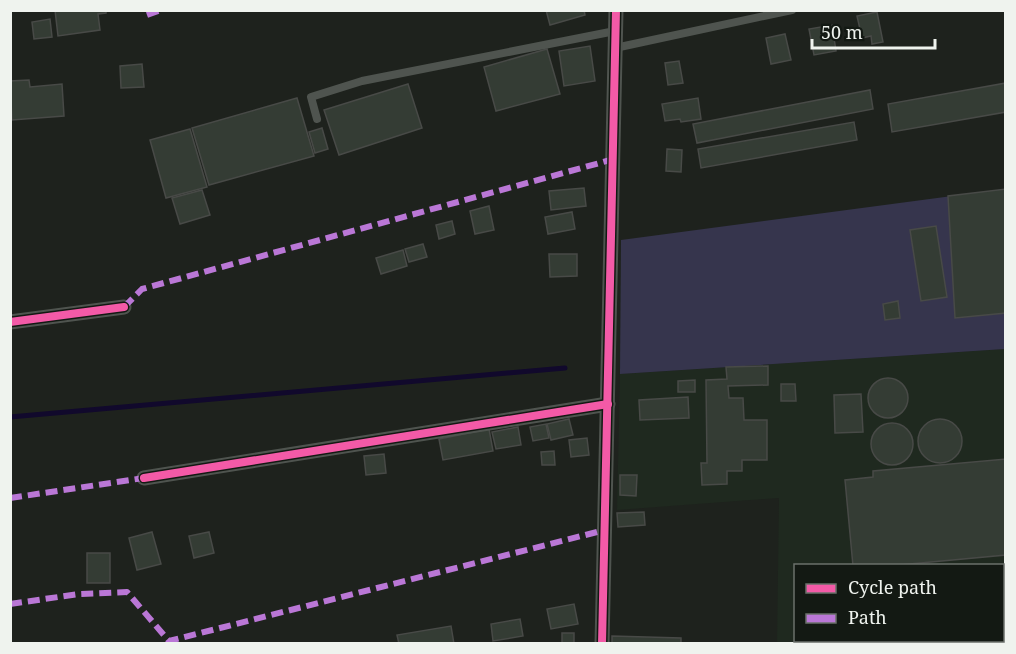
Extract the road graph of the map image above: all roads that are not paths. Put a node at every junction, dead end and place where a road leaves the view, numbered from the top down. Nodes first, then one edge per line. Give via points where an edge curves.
1 (616, 10) edge
2 (792, 10) edge
3 (615, 31) junction
4 (615, 48) junction
5 (317, 119) dead end
6 (124, 307) dead end
7 (10, 322) edge
8 (608, 404) junction
9 (144, 478) dead end
10 (602, 644) edge

1 - 3 street
2 - 4 lane
3 - 4 street
3 - 5 lane via 362,81 311,97
4 - 8 street
6 - 7 street
8 - 9 street
8 - 10 street

